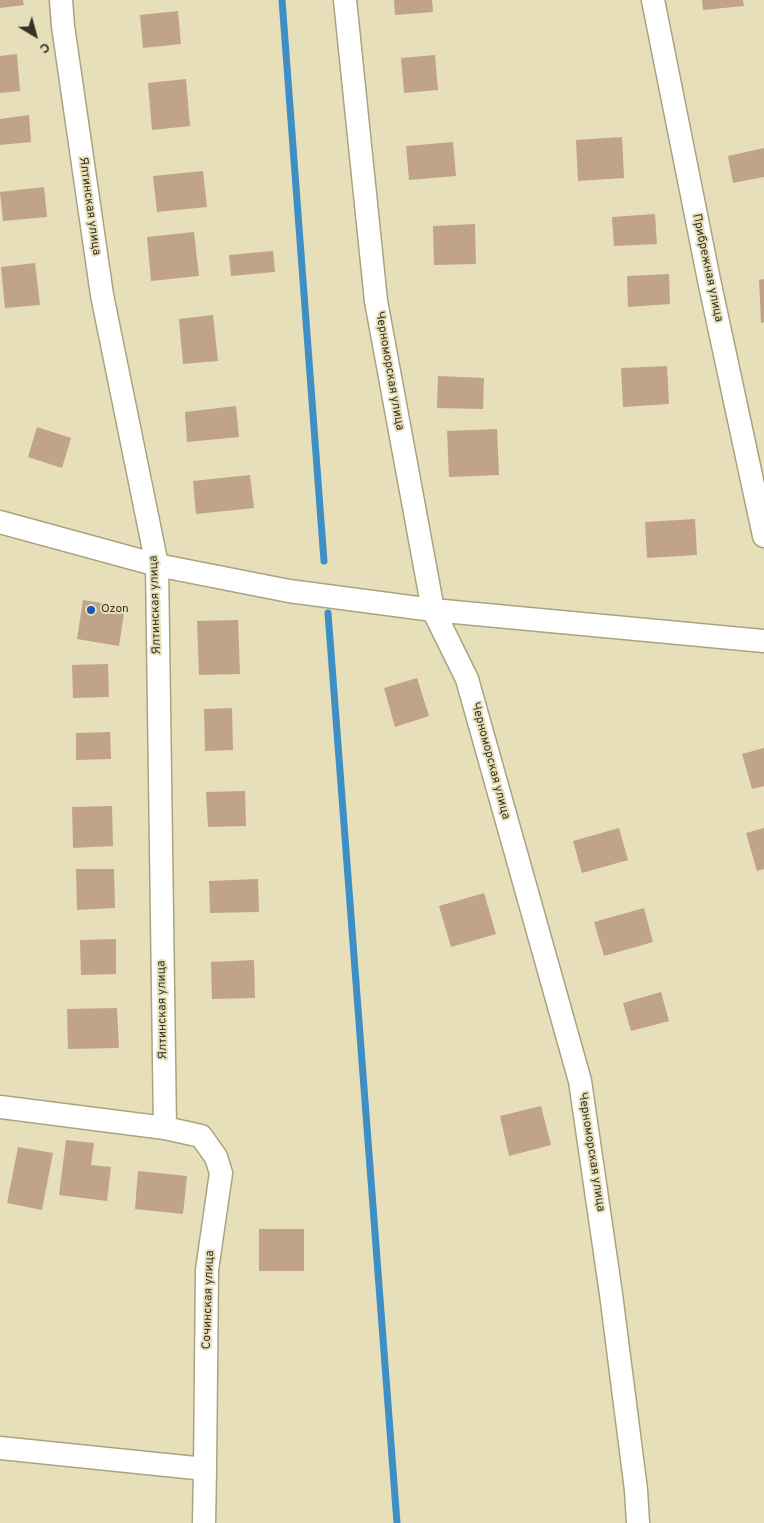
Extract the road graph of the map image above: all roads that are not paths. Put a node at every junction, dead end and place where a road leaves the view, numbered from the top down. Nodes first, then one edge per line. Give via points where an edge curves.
1 (62, 0) edge
2 (345, 0) edge
3 (654, 0) edge
4 (0, 522) edge
5 (764, 536) edge
6 (157, 565) junction
7 (433, 610) junction
8 (764, 641) edge
9 (0, 1107) edge
10 (165, 1128) junction
11 (0, 1448) edge
12 (205, 1470) junction
13 (204, 1523) edge
14 (638, 1523) edge

1 - 6 street, Ялтинская улица via 63,26 102,295
2 - 7 street, Черноморская улица via 376,302
3 - 5 street, Прибрежная улица
4 - 6 street
6 - 7 street via 289,591
6 - 10 street, Ялтинская улица
7 - 8 street
7 - 14 street, Черноморская улица via 467,679 580,1081 611,1294
9 - 10 street
10 - 12 street, Сочинская улица via 202,1136 216,1157 221,1173 207,1270
11 - 12 street
12 - 13 street, Сочинская улица

